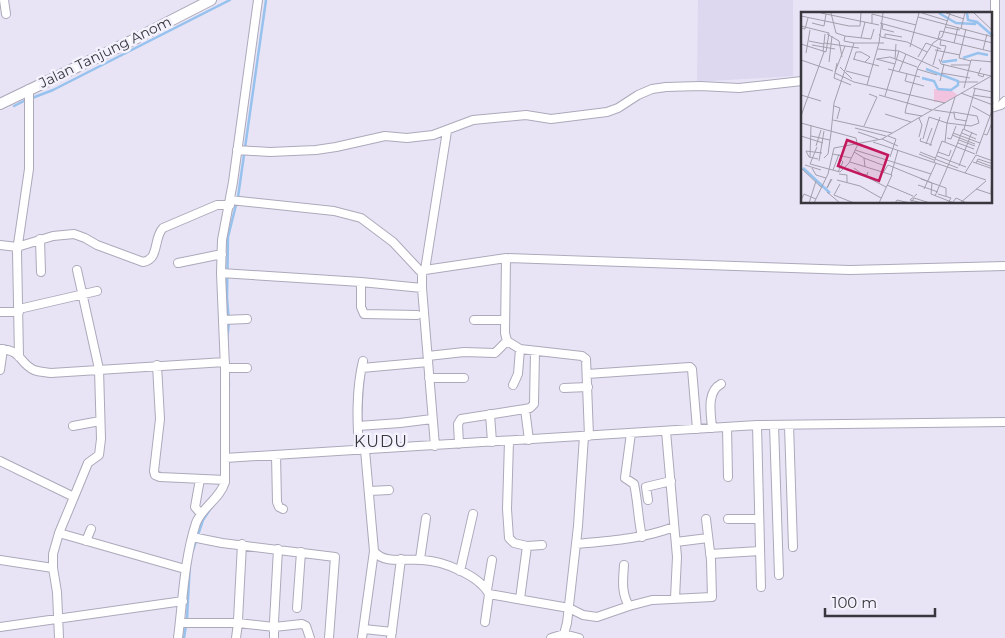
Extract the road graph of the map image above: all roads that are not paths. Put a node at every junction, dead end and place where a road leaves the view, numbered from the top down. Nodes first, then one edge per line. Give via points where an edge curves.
1 (4, 0) edge
2 (211, 0) edge
3 (258, 0) edge
4 (995, 0) edge
5 (6, 14) dead end
6 (801, 81) edge
7 (29, 96) junction
8 (996, 99) dead end
9 (1005, 100) edge
10 (0, 104) edge
11 (992, 108) edge
12 (447, 131) junction
13 (241, 151) junction
14 (233, 202) junction
15 (40, 239) junction
16 (0, 245) edge
17 (18, 246) junction
18 (222, 254) junction
19 (506, 258) junction
20 (178, 263) dead end
21 (1005, 266) edge
22 (77, 270) dead end
23 (41, 272) dead end
24 (424, 272) junction
25 (226, 274) junction
26 (361, 282) junction
27 (422, 288) junction
28 (97, 291) dead end
29 (82, 296) junction
30 (19, 310) junction
31 (0, 312) edge
32 (417, 315) dead end
33 (247, 319) dead end
34 (227, 320) junction
35 (474, 320) dead end
36 (505, 320) junction
37 (507, 341) junction
38 (1, 349) edge
39 (520, 349) junction
40 (535, 351) junction
41 (20, 357) junction
42 (428, 359) junction
43 (157, 365) junction
44 (227, 366) junction
45 (247, 368) dead end
46 (99, 369) junction
47 (0, 370) edge
48 (587, 374) junction
49 (429, 378) junction
50 (464, 378) dead end
51 (513, 384) dead end
52 (721, 384) dead end
53 (588, 387) junction
54 (564, 388) dead end
55 (525, 409) junction
56 (490, 414) junction
57 (432, 419) junction
58 (100, 421) junction
59 (1005, 422) edge
60 (757, 425) junction
61 (774, 425) junction
62 (789, 425) junction
63 (73, 426) dead end
64 (358, 426) junction
65 (727, 427) junction
66 (712, 428) junction
67 (698, 429) junction
68 (666, 431) junction
69 (631, 433) junction
70 (587, 436) junction
71 (529, 440) junction
72 (509, 441) junction
73 (492, 442) junction
74 (459, 444) junction
75 (434, 446) junction
76 (362, 450) junction
77 (276, 455) junction
78 (227, 458) junction
79 (0, 461) edge
80 (728, 477) dead end
81 (200, 479) junction
82 (225, 480) junction
83 (671, 481) junction
84 (646, 487) junction
85 (388, 490) dead end
86 (370, 491) junction
87 (635, 491) junction
88 (74, 497) junction
89 (648, 500) dead end
90 (283, 509) dead end
91 (201, 514) junction
92 (473, 514) dead end
93 (426, 518) dead end
94 (759, 518) junction
95 (706, 519) dead end
96 (728, 519) dead end
97 (674, 527) junction
98 (92, 529) dead end
99 (59, 533) junction
100 (642, 537) junction
101 (195, 538) junction
102 (708, 538) junction
103 (86, 541) junction
104 (676, 542) junction
105 (242, 544) junction
106 (576, 544) junction
107 (542, 545) dead end
108 (527, 546) junction
109 (793, 547) dead end
110 (278, 549) junction
111 (374, 551) junction
112 (760, 551) junction
113 (301, 552) junction
114 (710, 554) junction
115 (401, 559) junction
116 (420, 559) junction
117 (0, 560) edge
118 (492, 560) dead end
119 (624, 565) dead end
120 (53, 568) junction
121 (185, 569) junction
122 (460, 571) junction
123 (779, 575) dead end
124 (761, 586) dead end
125 (488, 592) junction
126 (675, 598) junction
127 (520, 599) junction
128 (183, 601) junction
129 (629, 606) junction
130 (297, 608) dead end
131 (568, 608) junction
132 (59, 619) junction
133 (238, 621) junction
134 (485, 622) dead end
135 (184, 623) junction
136 (274, 625) junction
137 (0, 627) edge
138 (364, 628) junction
139 (564, 634) junction
140 (392, 635) edge
141 (60, 638) edge
142 (178, 638) edge
143 (236, 638) edge
144 (274, 638) edge
145 (310, 638) edge
146 (329, 638) edge
147 (362, 638) edge
148 (551, 638) edge
149 (579, 638) edge

1 - 5 street
2 - 7 main road, Jalan Tanjung Anom
3 - 13 street
4 - 8 street
6 - 12 street via 739,88 666,87 652,89 607,112 550,118 526,115 473,120
7 - 10 main road, Jalan Tanjung Anom
7 - 17 street via 29,169
9 - 11 street
12 - 13 street via 418,138 385,136 316,150
12 - 24 street
13 - 14 street
14 - 15 street via 217,205 163,228 151,259 143,262 74,234
14 - 18 street via 222,240
14 - 24 street via 334,211 361,218 393,242
15 - 17 street
15 - 23 street
16 - 17 street
17 - 30 street
18 - 20 street
18 - 25 street
19 - 21 street via 850,270
19 - 24 street
19 - 36 street
22 - 29 street
24 - 27 street
25 - 26 street
25 - 34 street
26 - 27 street
26 - 32 street via 364,314
27 - 42 street
28 - 29 street
29 - 30 street
29 - 46 street
30 - 31 street
30 - 41 street
33 - 34 street
34 - 44 street
35 - 36 street
36 - 37 street
37 - 39 street
37 - 42 street via 495,353 464,352
38 - 41 street via 13,351
38 - 47 street
39 - 40 street
39 - 51 street via 518,374
40 - 48 street via 585,357
40 - 55 street via 534,404
41 - 46 street via 40,372
42 - 49 street
42 - 64 street via 362,365
43 - 44 street
43 - 46 street
43 - 81 street via 160,419 155,475
44 - 45 street
44 - 78 street
46 - 58 street
48 - 53 street
48 - 67 street via 692,367
49 - 50 street
49 - 57 street
52 - 66 street via 712,394
53 - 54 street
53 - 70 street
55 - 56 street
55 - 71 street
56 - 73 street
56 - 74 street via 461,419
57 - 64 street
57 - 75 street
58 - 63 street
58 - 88 street via 99,455 88,464
59 - 62 street
60 - 61 street
60 - 65 street
60 - 94 street
61 - 62 street
61 - 123 street
62 - 109 street
64 - 76 street
65 - 66 street
65 - 80 street
66 - 67 street
67 - 68 street
68 - 69 street
68 - 83 street
69 - 70 street
69 - 87 street via 626,478 633,482
70 - 71 street
70 - 106 street
71 - 72 street
72 - 73 street
72 - 108 street via 509,538 514,543
73 - 74 street
74 - 75 street
75 - 76 street
76 - 77 street
76 - 86 street
77 - 78 street
77 - 90 street via 276,497
78 - 82 street
79 - 88 street
81 - 82 street
81 - 91 street via 196,507
82 - 91 street via 220,492
83 - 84 street
83 - 97 street
84 - 87 street
84 - 89 street
85 - 86 street
86 - 111 street
87 - 100 street
88 - 99 street
91 - 101 street
92 - 122 street
93 - 116 street
94 - 96 street
94 - 112 street
95 - 102 street
97 - 100 street
97 - 104 street
98 - 103 street
99 - 103 street
99 - 120 street
100 - 106 street
101 - 105 street
101 - 121 street
102 - 104 street
102 - 114 street
103 - 121 street
104 - 126 street
105 - 110 street
105 - 133 street
106 - 131 street
107 - 108 street
108 - 127 street
110 - 113 street
110 - 136 street
111 - 115 street via 381,557
111 - 138 street
112 - 114 street
112 - 124 street
113 - 130 street
113 - 146 street via 335,557
114 - 126 street via 712,597
115 - 116 street
115 - 140 street
116 - 122 street
117 - 120 street
118 - 125 street
119 - 129 street via 622,588
120 - 132 street
121 - 128 street
122 - 125 street
125 - 127 street
125 - 134 street
126 - 129 street
127 - 131 street
128 - 132 street
128 - 135 street
129 - 131 street via 597,617
131 - 139 street
132 - 137 street
132 - 141 street
133 - 135 street
133 - 136 street
133 - 143 street
135 - 142 street
136 - 144 street
136 - 145 street via 304,624
138 - 140 street
138 - 147 street
139 - 148 street
139 - 149 street

